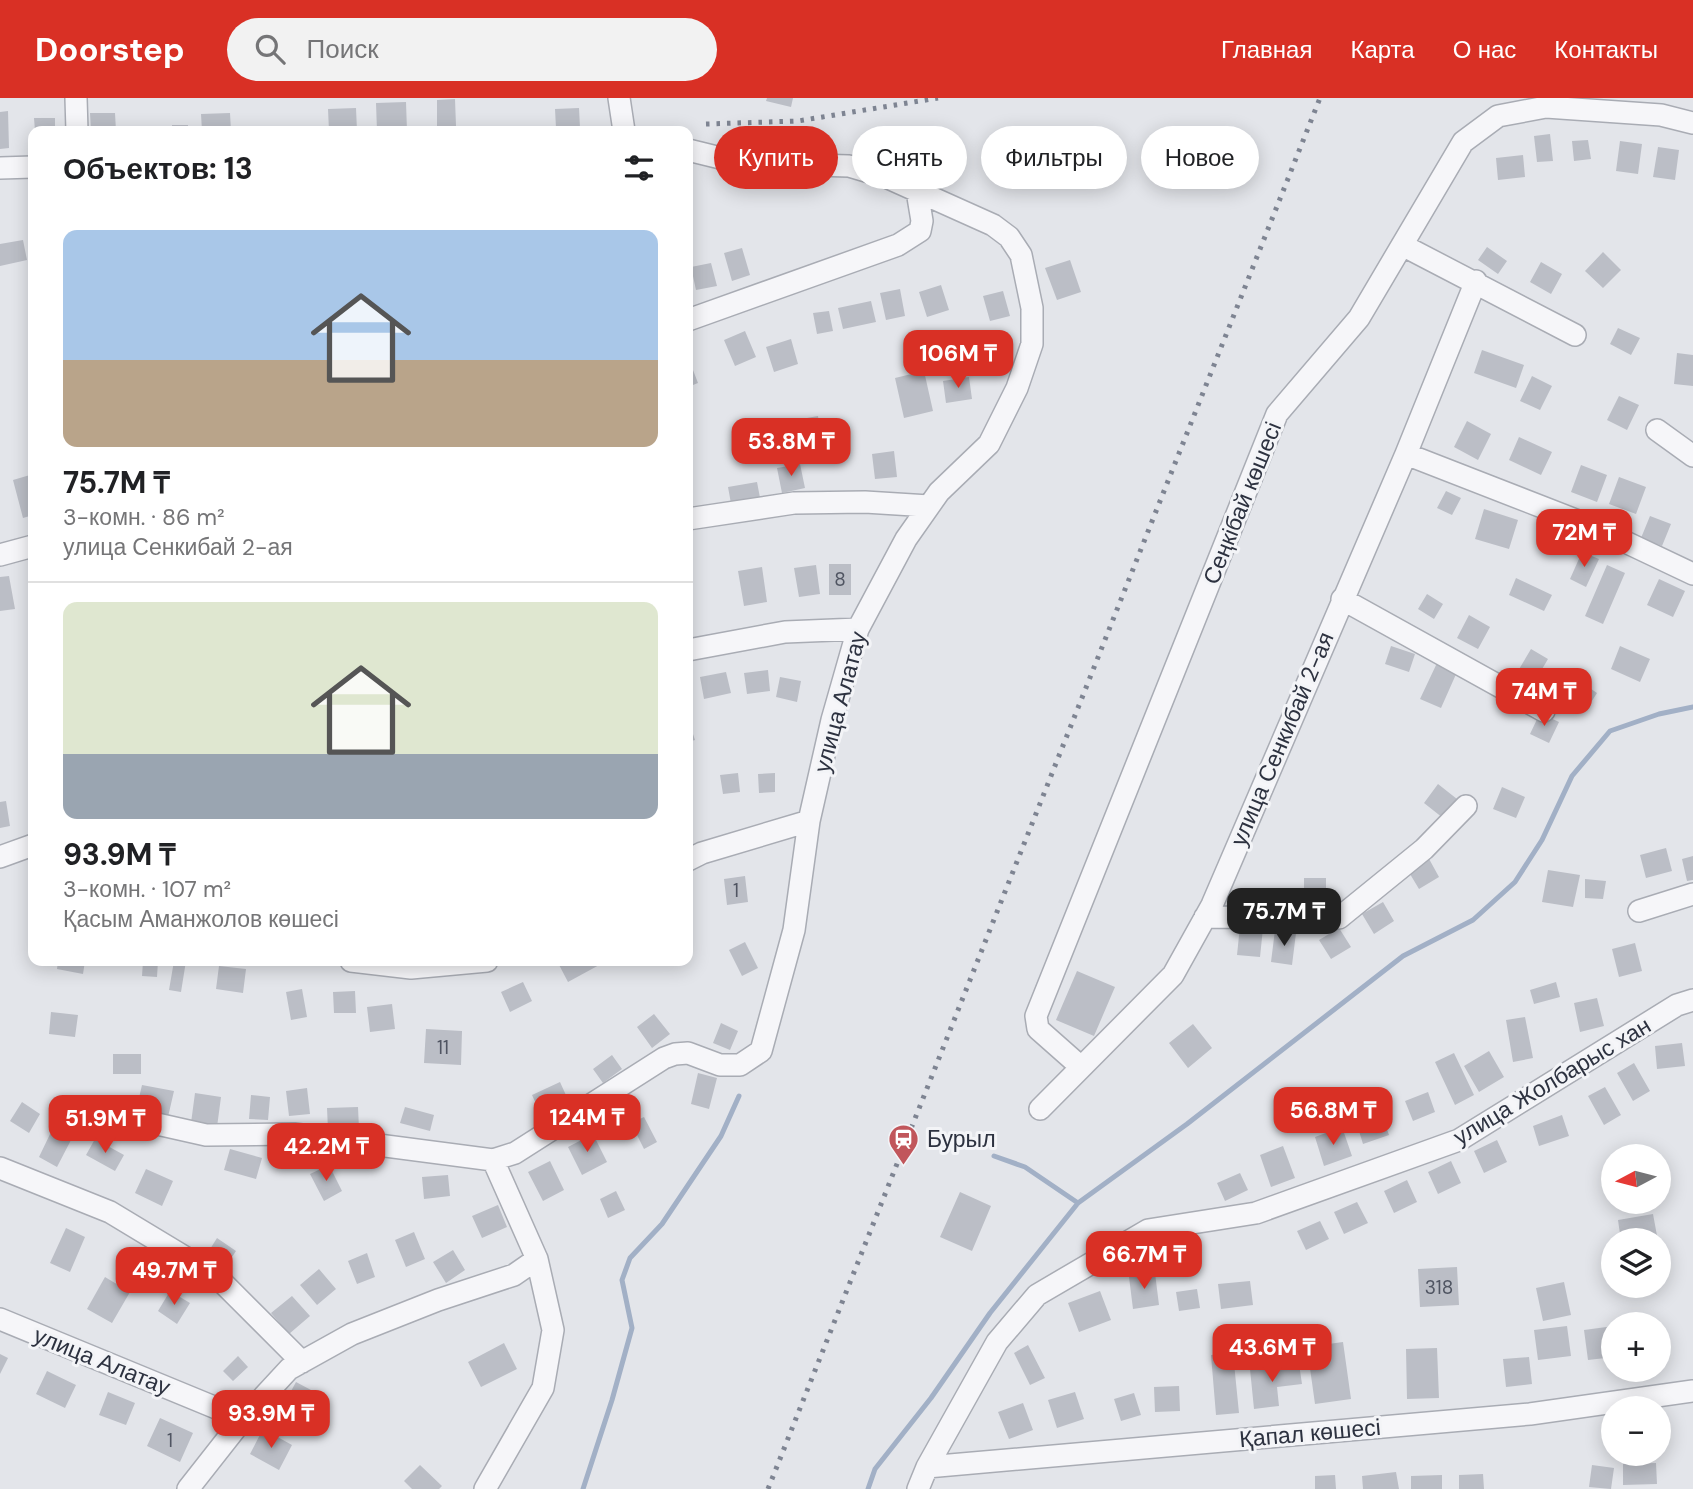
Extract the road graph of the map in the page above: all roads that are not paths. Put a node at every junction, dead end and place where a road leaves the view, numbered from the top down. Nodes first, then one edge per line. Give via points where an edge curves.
1 (76, 98) edge
2 (619, 98) edge
3 (1693, 123) edge
4 (77, 126) edge
5 (623, 126) edge
6 (693, 151) edge
7 (28, 167) edge
8 (0, 168) edge
9 (917, 191) junction
10 (1402, 245) junction
11 (1476, 282) junction
12 (693, 318) edge
13 (1575, 335) dead end
14 (1657, 430) dead end
15 (1406, 454) junction
16 (1693, 456) edge
17 (929, 506) junction
18 (693, 518) edge
19 (28, 547) edge
20 (0, 555) edge
21 (1693, 574) edge
22 (1342, 599) junction
23 (858, 629) junction
24 (693, 649) edge
25 (1544, 711) dead end
26 (1466, 806) dead end
27 (809, 821) junction
28 (28, 847) edge
29 (0, 857) edge
30 (693, 858) edge
31 (1693, 894) edge
32 (1639, 911) dead end
33 (1205, 917) junction
34 (394, 966) edge
35 (432, 966) edge
36 (1693, 1000) edge
37 (1081, 1067) junction
38 (1040, 1109) dead end
39 (127, 1117) dead end
40 (494, 1160) junction
41 (0, 1168) edge
42 (537, 1259) junction
43 (0, 1319) edge
44 (302, 1362) junction
45 (1693, 1391) edge
46 (243, 1419) junction
47 (926, 1467) junction
48 (188, 1489) edge
49 (485, 1489) edge
50 (918, 1489) edge

1 - 4 street
2 - 5 street
3 - 10 street, Сеңкібай көшесі via 1546,107 1498,116 1463,142
6 - 9 street, улица Алатау via 741,163 849,166
7 - 8 street
9 - 12 street via 922,221 912,238
9 - 17 street, улица Алатау via 993,225 1009,237 1021,255 1032,308 1032,344 1017,388 989,444
10 - 11 street
10 - 37 street, Сеңкібай көшесі via 1359,318 1277,414 1036,1016 1038,1029
11 - 13 street
11 - 15 street, улица Сенкибай 2-ая
14 - 16 street
15 - 21 street via 1596,528
15 - 22 street, улица Сенкибай 2-ая
17 - 18 street via 794,503
17 - 23 street, улица Алатау
19 - 20 street
22 - 25 street
22 - 33 street, улица Сенкибай 2-ая
23 - 24 street via 785,632
23 - 27 street, улица Алатау
26 - 33 street via 1424,849 1339,918
27 - 30 street
27 - 40 street, улица Алатау via 794,930 761,1051 740,1065 720,1065 688,1054 664,1058 515,1153
28 - 29 street
31 - 32 street
33 - 37 street, улица Сенкибай 2-ая via 1173,975
34 - 35 street
36 - 47 street, улица Жолбарыс хан via 1677,1005 1459,1140 1256,1213 1148,1230 1037,1295 997,1342
37 - 38 street, улица Сенкибай 2-ая
39 - 40 street via 206,1135 294,1134
40 - 42 street
41 - 44 street via 110,1212 216,1276
42 - 44 street via 514,1275 352,1334
42 - 49 street via 553,1330 543,1388
43 - 46 street, улица Алатау
44 - 46 street
45 - 47 street, Қапал көшесі via 1530,1414
46 - 48 street
47 - 50 street, улица Жолбарыс хан

